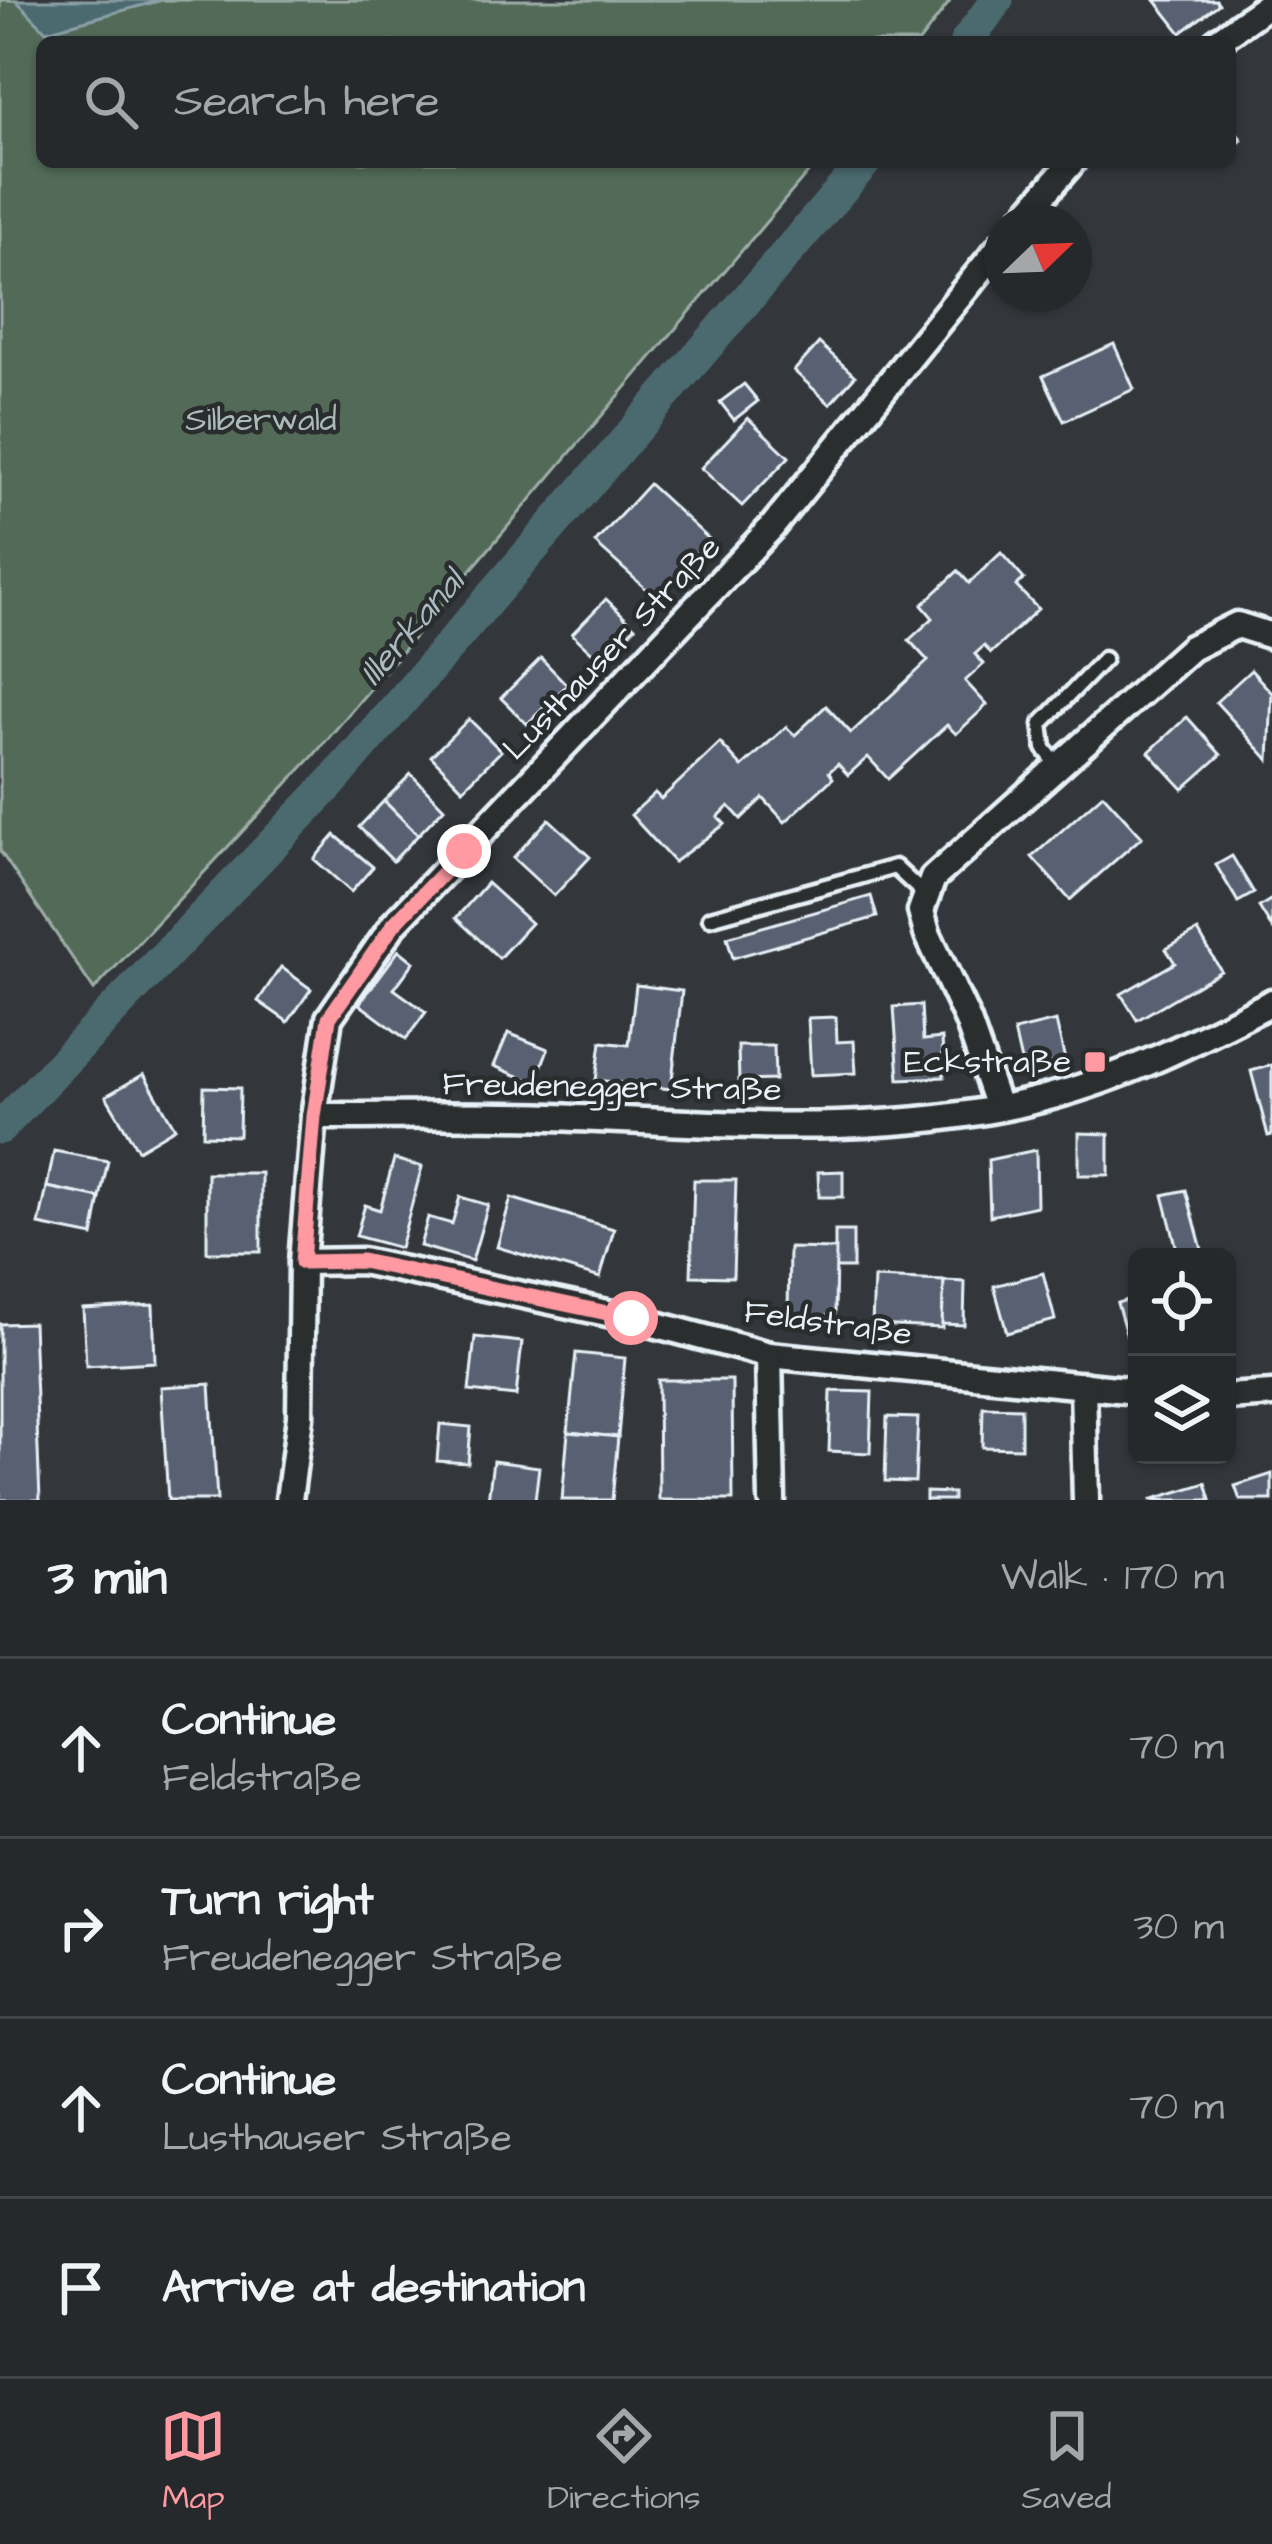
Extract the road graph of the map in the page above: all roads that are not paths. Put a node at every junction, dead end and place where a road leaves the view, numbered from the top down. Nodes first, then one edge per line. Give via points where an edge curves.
1 (1272, 2) edge
2 (1224, 36) edge
3 (1067, 168) edge
4 (1036, 204) edge
5 (984, 266) edge
6 (1272, 636) edge
7 (1104, 659) dead end
8 (1058, 766) junction
9 (924, 895) junction
10 (710, 919) dead end
11 (1272, 1002) edge
12 (998, 1107) junction
13 (314, 1116) junction
14 (302, 1262) junction
15 (769, 1355) junction
16 (1084, 1385) junction
17 (1128, 1390) edge
18 (1272, 1394) edge
19 (1236, 1396) edge
20 (289, 1500) edge
21 (772, 1500) edge
22 (1086, 1500) edge

1 - 2 street
3 - 4 street
5 - 13 street, Lusthauser Straße via 772,527 394,924 329,1018
6 - 8 street via 1237,625 1211,636
7 - 8 lane via 1040,724
8 - 9 street via 933,878
9 - 10 lane via 895,867
9 - 12 street via 927,933
11 - 12 street, Freudenegger Straße via 1168,1057
12 - 13 street, Freudenegger Straße via 847,1123
13 - 14 street
14 - 15 street, Feldstraße via 362,1261
14 - 20 street via 300,1417
15 - 16 street, Feldstraße
15 - 21 street
16 - 17 street, Feldstraße
16 - 22 street
18 - 19 street

